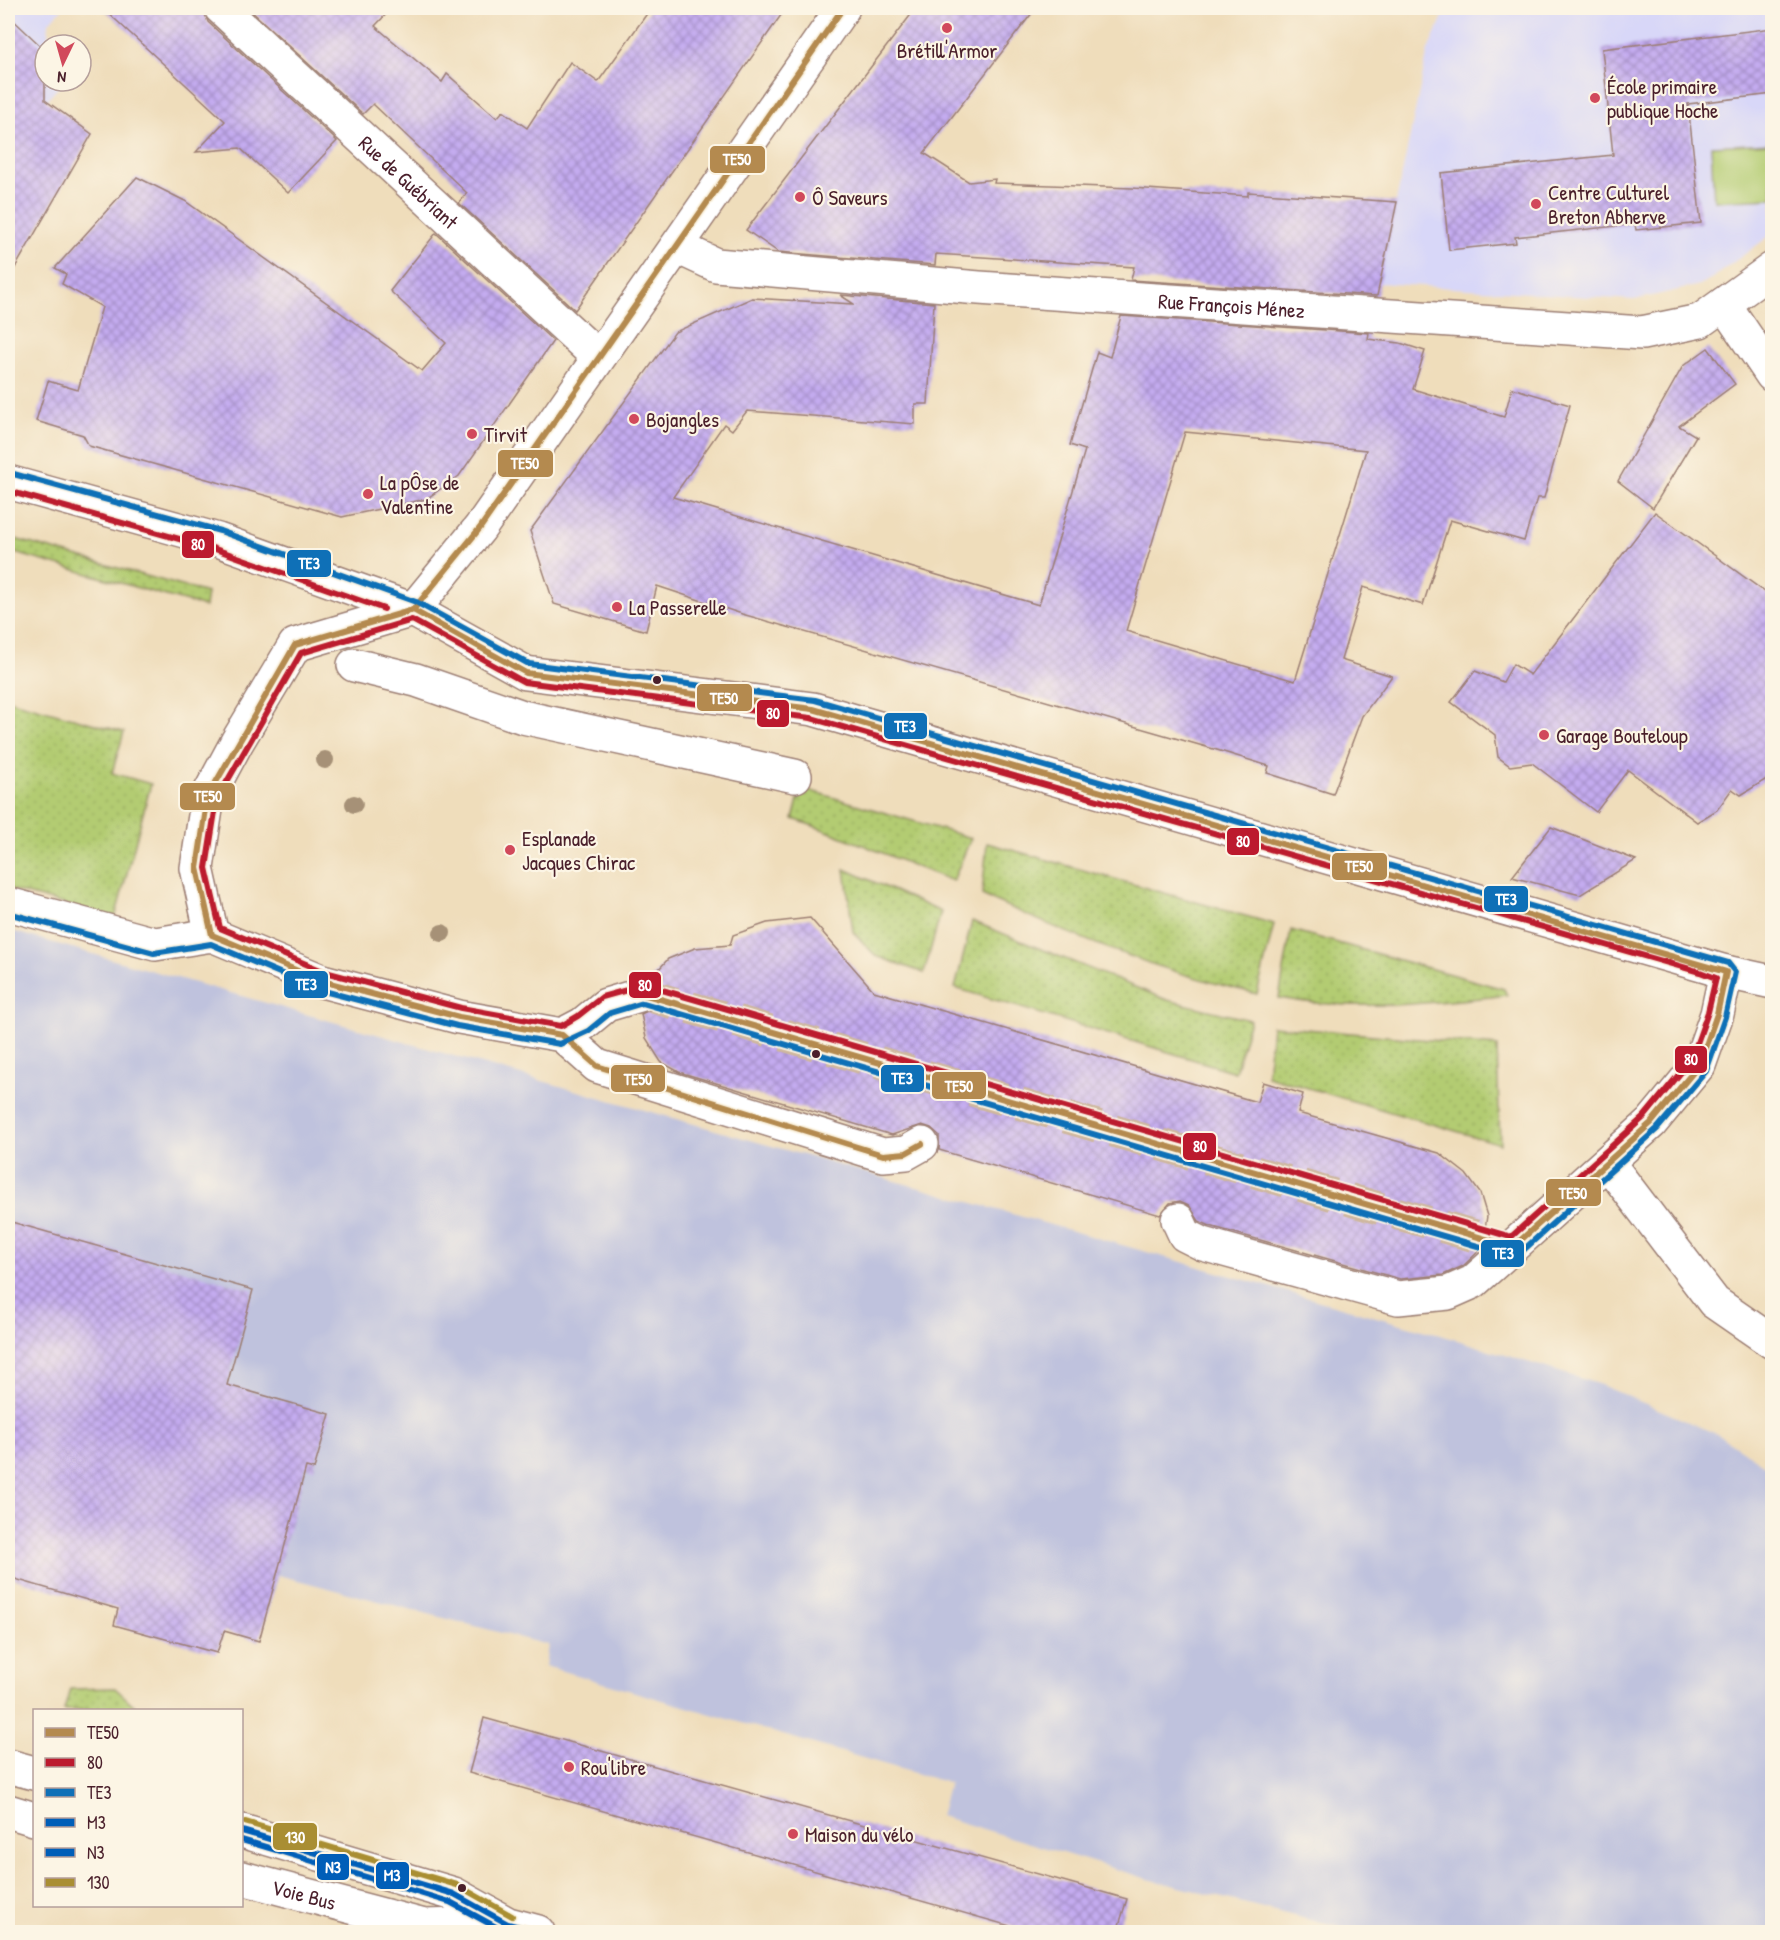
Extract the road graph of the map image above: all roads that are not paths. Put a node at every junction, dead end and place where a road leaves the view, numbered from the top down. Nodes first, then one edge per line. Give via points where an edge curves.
1 (221, 8) edge
2 (843, 8) edge
3 (677, 247) junction
4 (1773, 269) edge
5 (1725, 304) junction
6 (598, 357) junction
7 (1773, 375) edge
8 (8, 483) edge
9 (413, 610) junction
10 (354, 664) dead end
11 (795, 776) dead end
12 (8, 904) edge
13 (212, 935) junction
14 (1726, 972) junction
15 (1773, 982) edge
16 (643, 994) tunnel mouth
17 (562, 1035) junction
18 (922, 1144) dead end
19 (1608, 1163) junction
20 (1178, 1220) dead end
21 (1773, 1342) edge
22 (8, 1766) edge
23 (33, 1773) edge
24 (8, 1811) edge
25 (33, 1819) edge
26 (243, 1831) edge
27 (243, 1878) edge
28 (523, 1928) edge

1 - 6 street, Rue de Guébriant
2 - 3 street
3 - 5 street, Rue François Ménez via 716,266 1641,333 1700,321
3 - 6 street
4 - 5 street, Rue François Ménez
5 - 7 street
6 - 9 street via 480,528
8 - 9 street via 218,540
9 - 13 street via 295,645 208,796 197,868
9 - 14 street via 526,673 813,709
10 - 11 street via 417,680 523,717
12 - 13 street via 155,944
13 - 17 street via 322,981 459,1017
14 - 15 street
14 - 19 street via 1717,1014 1699,1065 1651,1123
16 - 17 street via 606,1005
17 - 18 street via 597,1066 883,1155 906,1153
19 - 20 street via 1499,1243 1473,1282 1448,1293 1398,1298 1203,1244 1185,1235
19 - 21 street via 1714,1302
22 - 23 street
24 - 25 street
26 - 28 street, Voie Bus via 454,1894
27 - 28 street, Voie Bus via 424,1926

